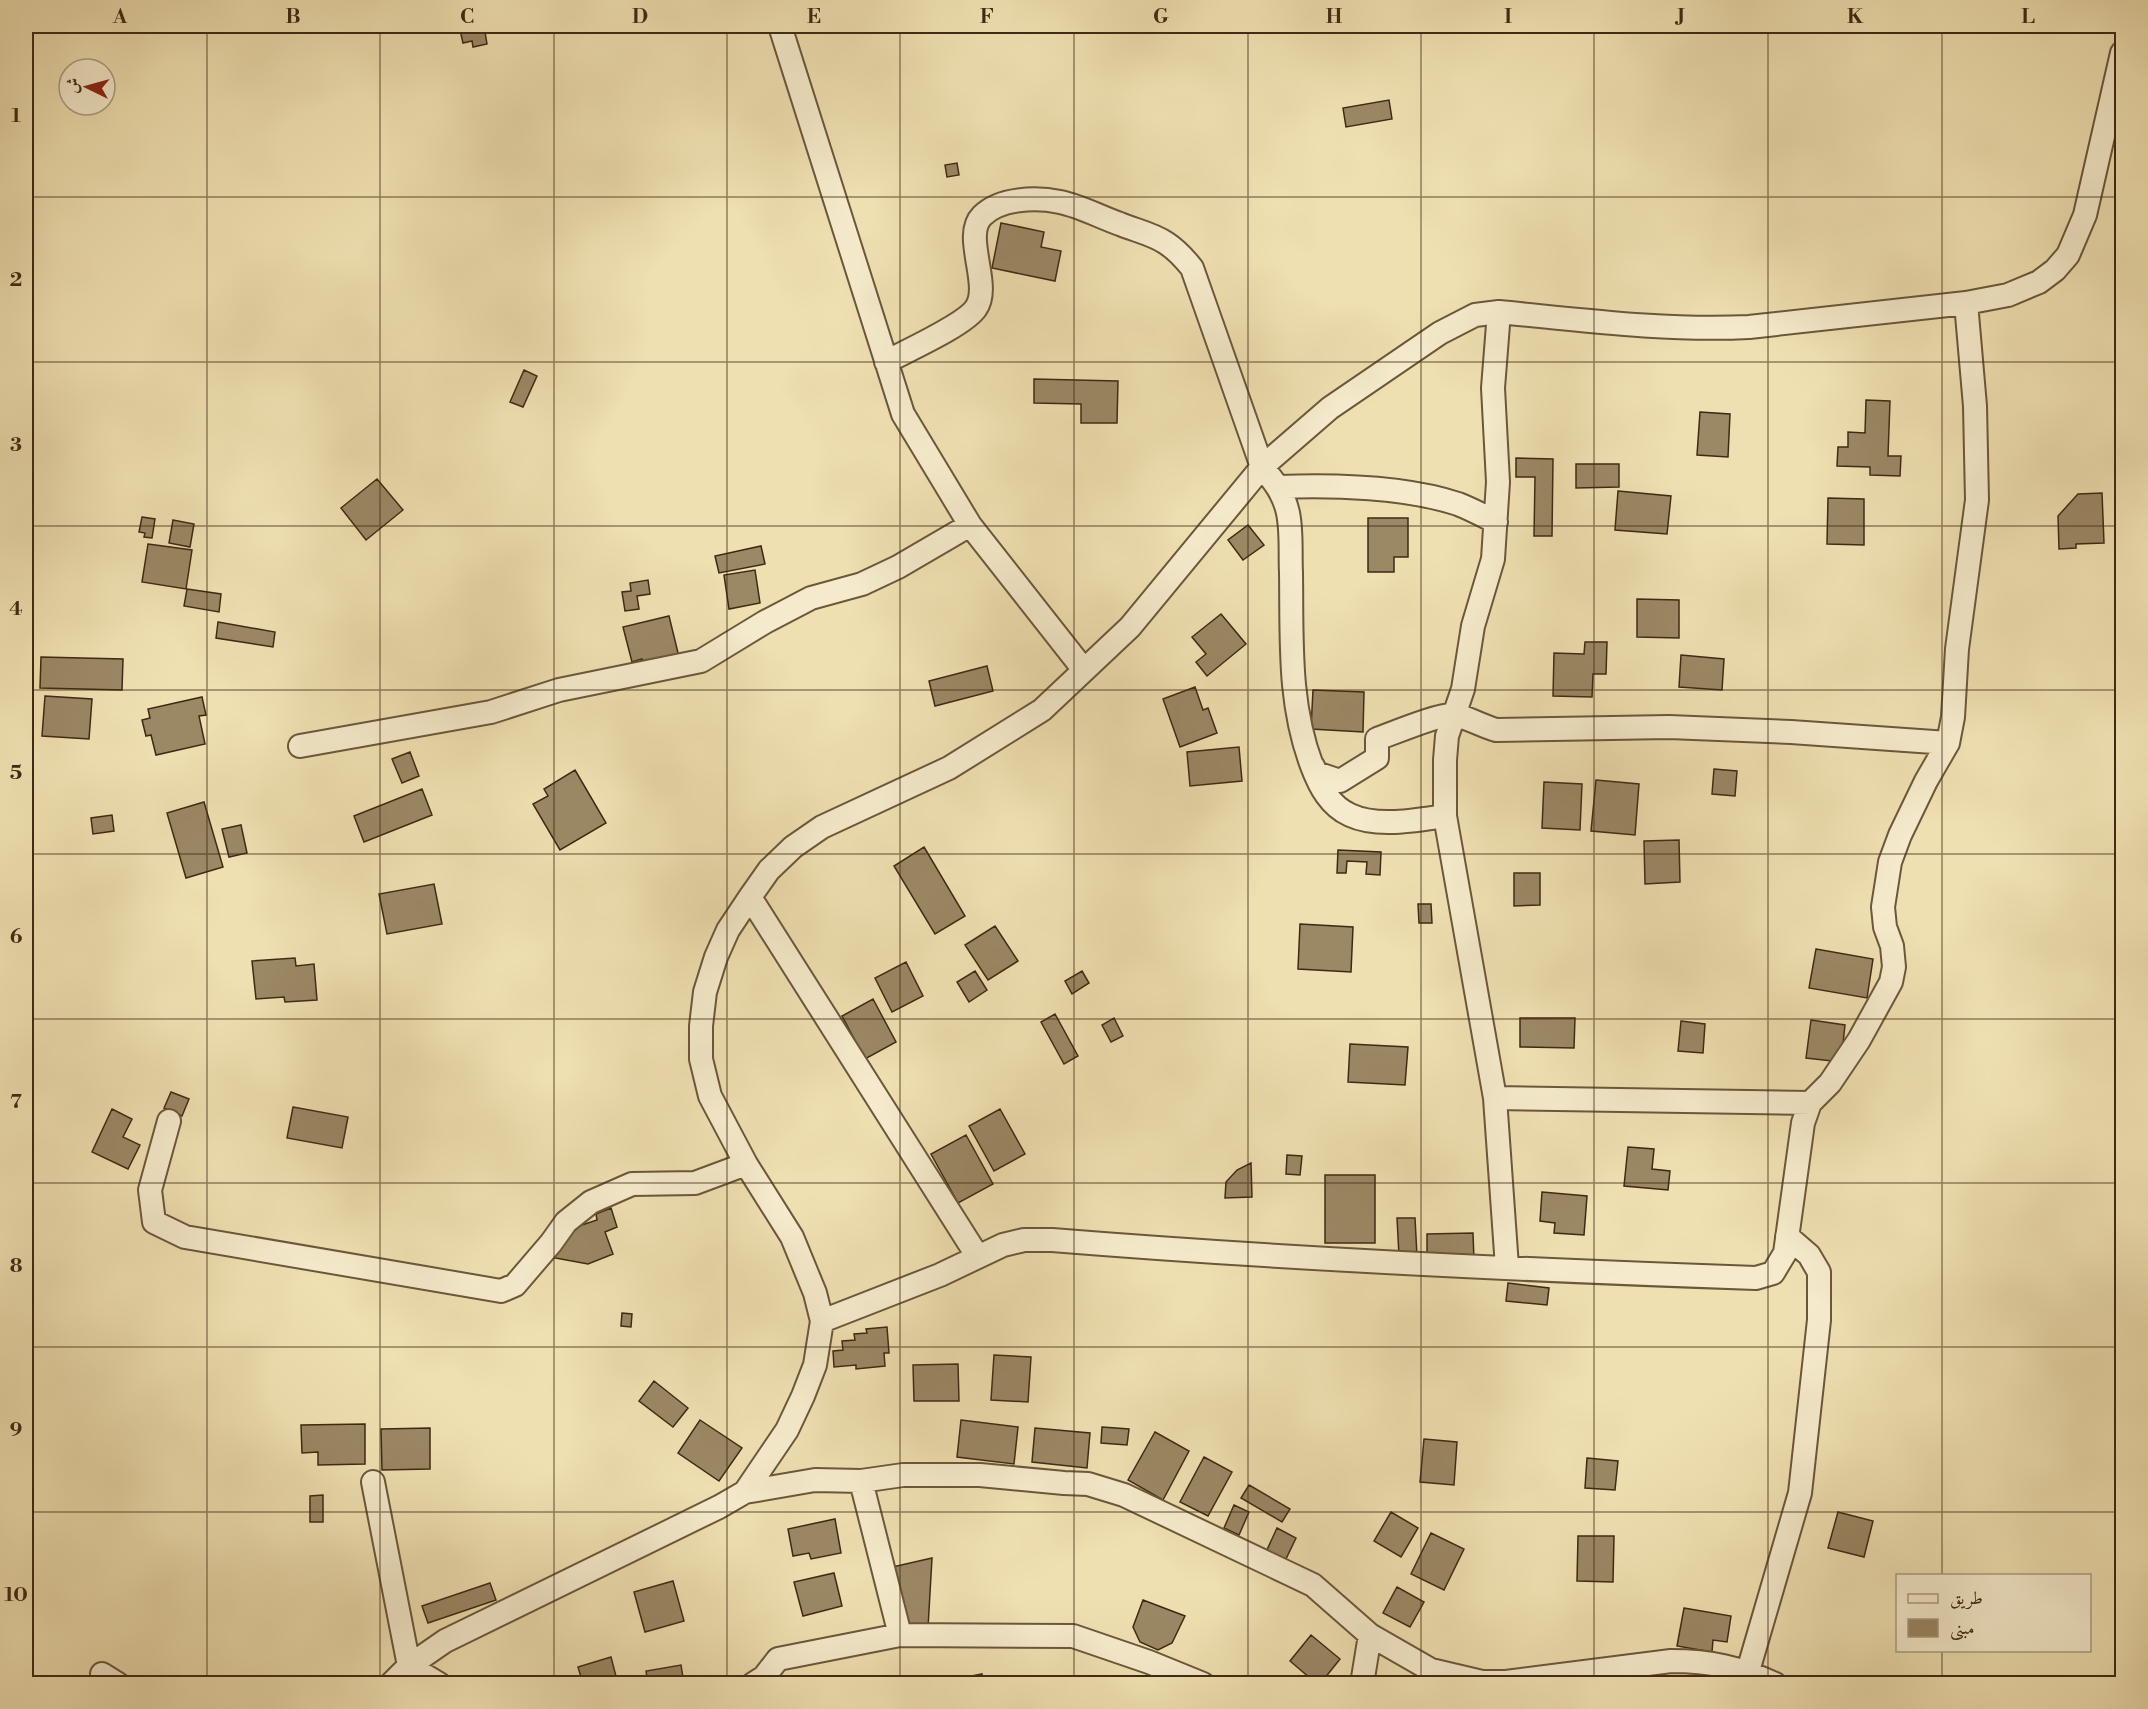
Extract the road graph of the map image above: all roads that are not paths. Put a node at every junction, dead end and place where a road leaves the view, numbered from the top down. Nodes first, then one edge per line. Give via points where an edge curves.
1 (780, 26) edge
2 (2122, 53) edge
3 (1966, 303) junction
4 (1499, 312) junction
5 (886, 362) junction
6 (1262, 466) junction
7 (1279, 487) junction
8 (1496, 522) junction
9 (970, 525) junction
10 (1084, 670) junction
11 (1453, 714) junction
12 (1300, 733) junction
13 (1948, 743) junction
14 (300, 746) dead end
15 (1445, 816) junction
16 (750, 897) junction
17 (1495, 1098) junction
18 (1810, 1103) junction
19 (169, 1121) dead end
20 (746, 1164) junction
21 (1787, 1236) junction
22 (978, 1257) junction
23 (1507, 1267) junction
24 (822, 1321) junction
25 (861, 1480) junction
26 (374, 1482) dead end
27 (745, 1492) junction
28 (900, 1635) junction
29 (1370, 1635) junction
30 (409, 1666) junction
31 (1748, 1671) junction
32 (391, 1683) edge
33 (439, 1683) edge
34 (753, 1683) edge
35 (1203, 1683) edge
36 (1362, 1683) edge
37 (1774, 1683) edge

1 - 5 street
2 - 3 street via 2085,215 2068,255 2039,282 2008,295
3 - 4 street via 1717,329 1647,327
3 - 13 street via 1975,406 1977,500
4 - 6 street via 1475,315 1440,333 1330,408
4 - 8 street via 1493,388
5 - 6 street via 965,320 976,308 981,296 975,231 979,218 991,207 1008,202 1060,202 1164,241 1182,254 1192,268
5 - 9 street via 903,414
6 - 7 street
6 - 10 street via 1130,627
7 - 8 street via 1423,495 1460,505
7 - 12 street via 1289,516 1294,688
8 - 11 street via 1493,559 1473,626 1463,688
9 - 10 street
9 - 14 street via 862,584 811,598 701,661 559,690 491,712
10 - 16 street via 1042,710 992,743 949,768 822,827 769,870
11 - 12 street via 1377,739 1377,758 1340,781 1316,773
11 - 13 street via 1496,730 1669,728
11 - 15 street via 1445,760
12 - 15 street via 1319,784 1335,807 1352,816 1376,821
13 - 18 street via 1926,781 1890,862 1883,907 1892,946 1891,982 1859,1040 1830,1083
15 - 17 street
16 - 20 street via 728,930 713,966 701,1026 701,1059 710,1096
16 - 22 street
17 - 18 street
17 - 23 street
18 - 21 street via 1803,1123
19 - 20 street via 150,1190 154,1221 185,1237 501,1291 515,1285 566,1222 591,1202 632,1184 695,1183
20 - 24 street via 792,1237
21 - 23 street via 1785,1253 1773,1273 1756,1278
21 - 31 street via 1809,1255 1819,1272 1819,1320 1800,1493
22 - 23 street via 1024,1240 1052,1240 1237,1255
22 - 24 street
24 - 27 street via 815,1365 803,1396 787,1430
25 - 27 street via 814,1480
25 - 28 street
25 - 29 street via 903,1475 980,1475 1088,1484 1124,1496 1313,1586
26 - 30 street
27 - 30 street via 445,1641
28 - 34 street via 778,1659 764,1677
28 - 35 street via 1073,1636
29 - 31 street via 1431,1670 1482,1682 1671,1661 1698,1661
29 - 36 street
30 - 32 street
30 - 33 street
31 - 37 street

